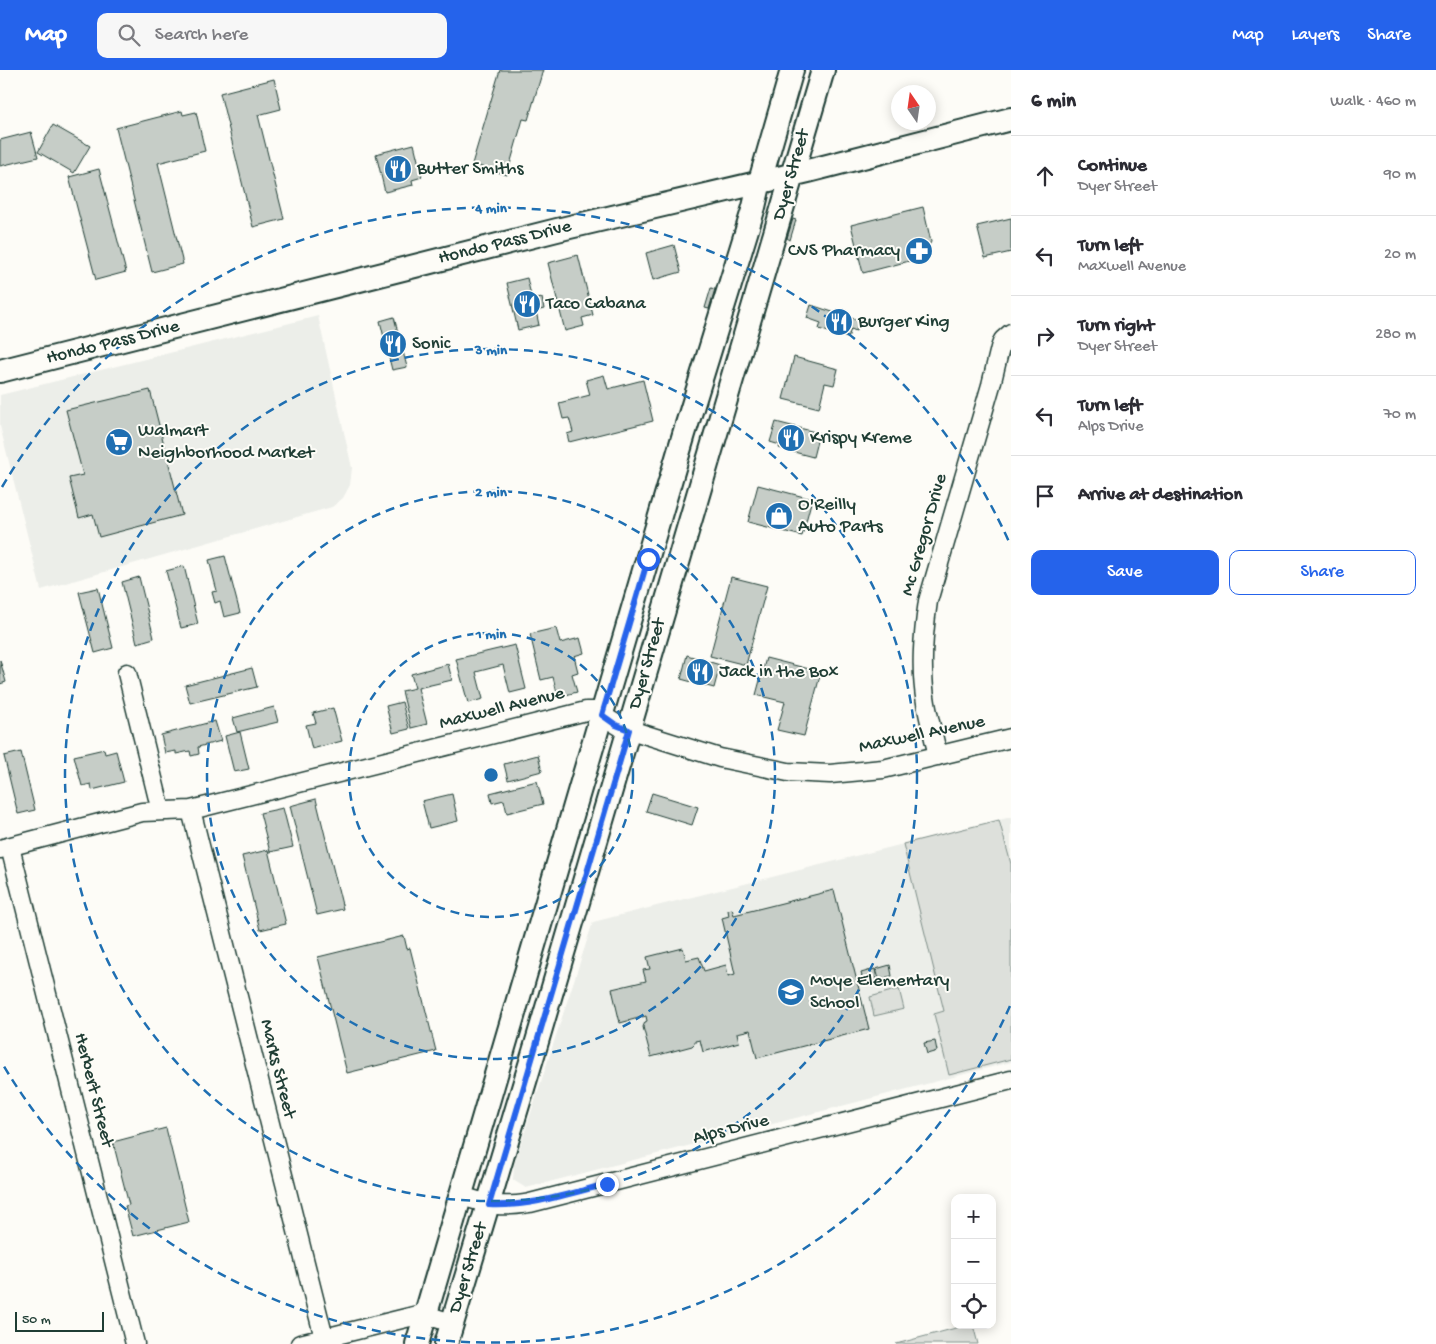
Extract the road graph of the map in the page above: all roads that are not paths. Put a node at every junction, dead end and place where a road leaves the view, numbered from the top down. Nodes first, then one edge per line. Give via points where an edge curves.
1 (792, 70) edge
2 (823, 70) edge
3 (1011, 119) edge
4 (792, 174) junction
5 (760, 181) junction
6 (1011, 332) edge
7 (0, 371) edge
8 (684, 434) junction
9 (713, 443) junction
10 (127, 673) dead end
11 (602, 715) junction
12 (629, 730) junction
13 (1011, 738) edge
14 (938, 756) junction
15 (191, 810) junction
16 (161, 811) junction
17 (5, 848) edge
18 (508, 1035) junction
19 (536, 1045) junction
20 (1011, 1080) edge
21 (462, 1196) junction
22 (489, 1205) junction
23 (426, 1315) junction
24 (449, 1333) edge
25 (324, 1338) junction
26 (135, 1344) edge
27 (300, 1344) edge
28 (417, 1344) edge

1 - 5 main road, Dyer Street
2 - 4 main road, Dyer Street
3 - 4 main road, Hondo Pass Drive
4 - 5 main road, Hondo Pass Drive
4 - 9 main road, Dyer Street
5 - 7 main road, Hondo Pass Drive
5 - 8 main road, Dyer Street
6 - 14 street, Mc Gregor Drive via 1000,348 928,601 923,680
8 - 9 main road
8 - 11 main road, Dyer Street
9 - 12 main road, Dyer Street
10 - 16 street
11 - 12 street, Maxwell Avenue
11 - 15 street, Maxwell Avenue via 590,710 579,712
11 - 18 main road, Dyer Street
12 - 14 street, Maxwell Avenue via 720,758 788,772 830,774 883,769
12 - 19 main road, Dyer Street
13 - 14 street, Maxwell Avenue
15 - 16 street, Maxwell Avenue
15 - 25 street, Marks Street
16 - 17 street, Maxwell Avenue via 140,813
17 - 26 street, Herbert Street
18 - 19 main road
18 - 21 main road, Dyer Street
19 - 22 main road, Dyer Street
20 - 22 street, Alps Drive via 530,1203
21 - 22 street, Alps Drive
21 - 23 main road, Dyer Street
22 - 24 main road, Dyer Street
23 - 24 street
23 - 25 street
23 - 28 main road, Dyer Street
25 - 27 street

